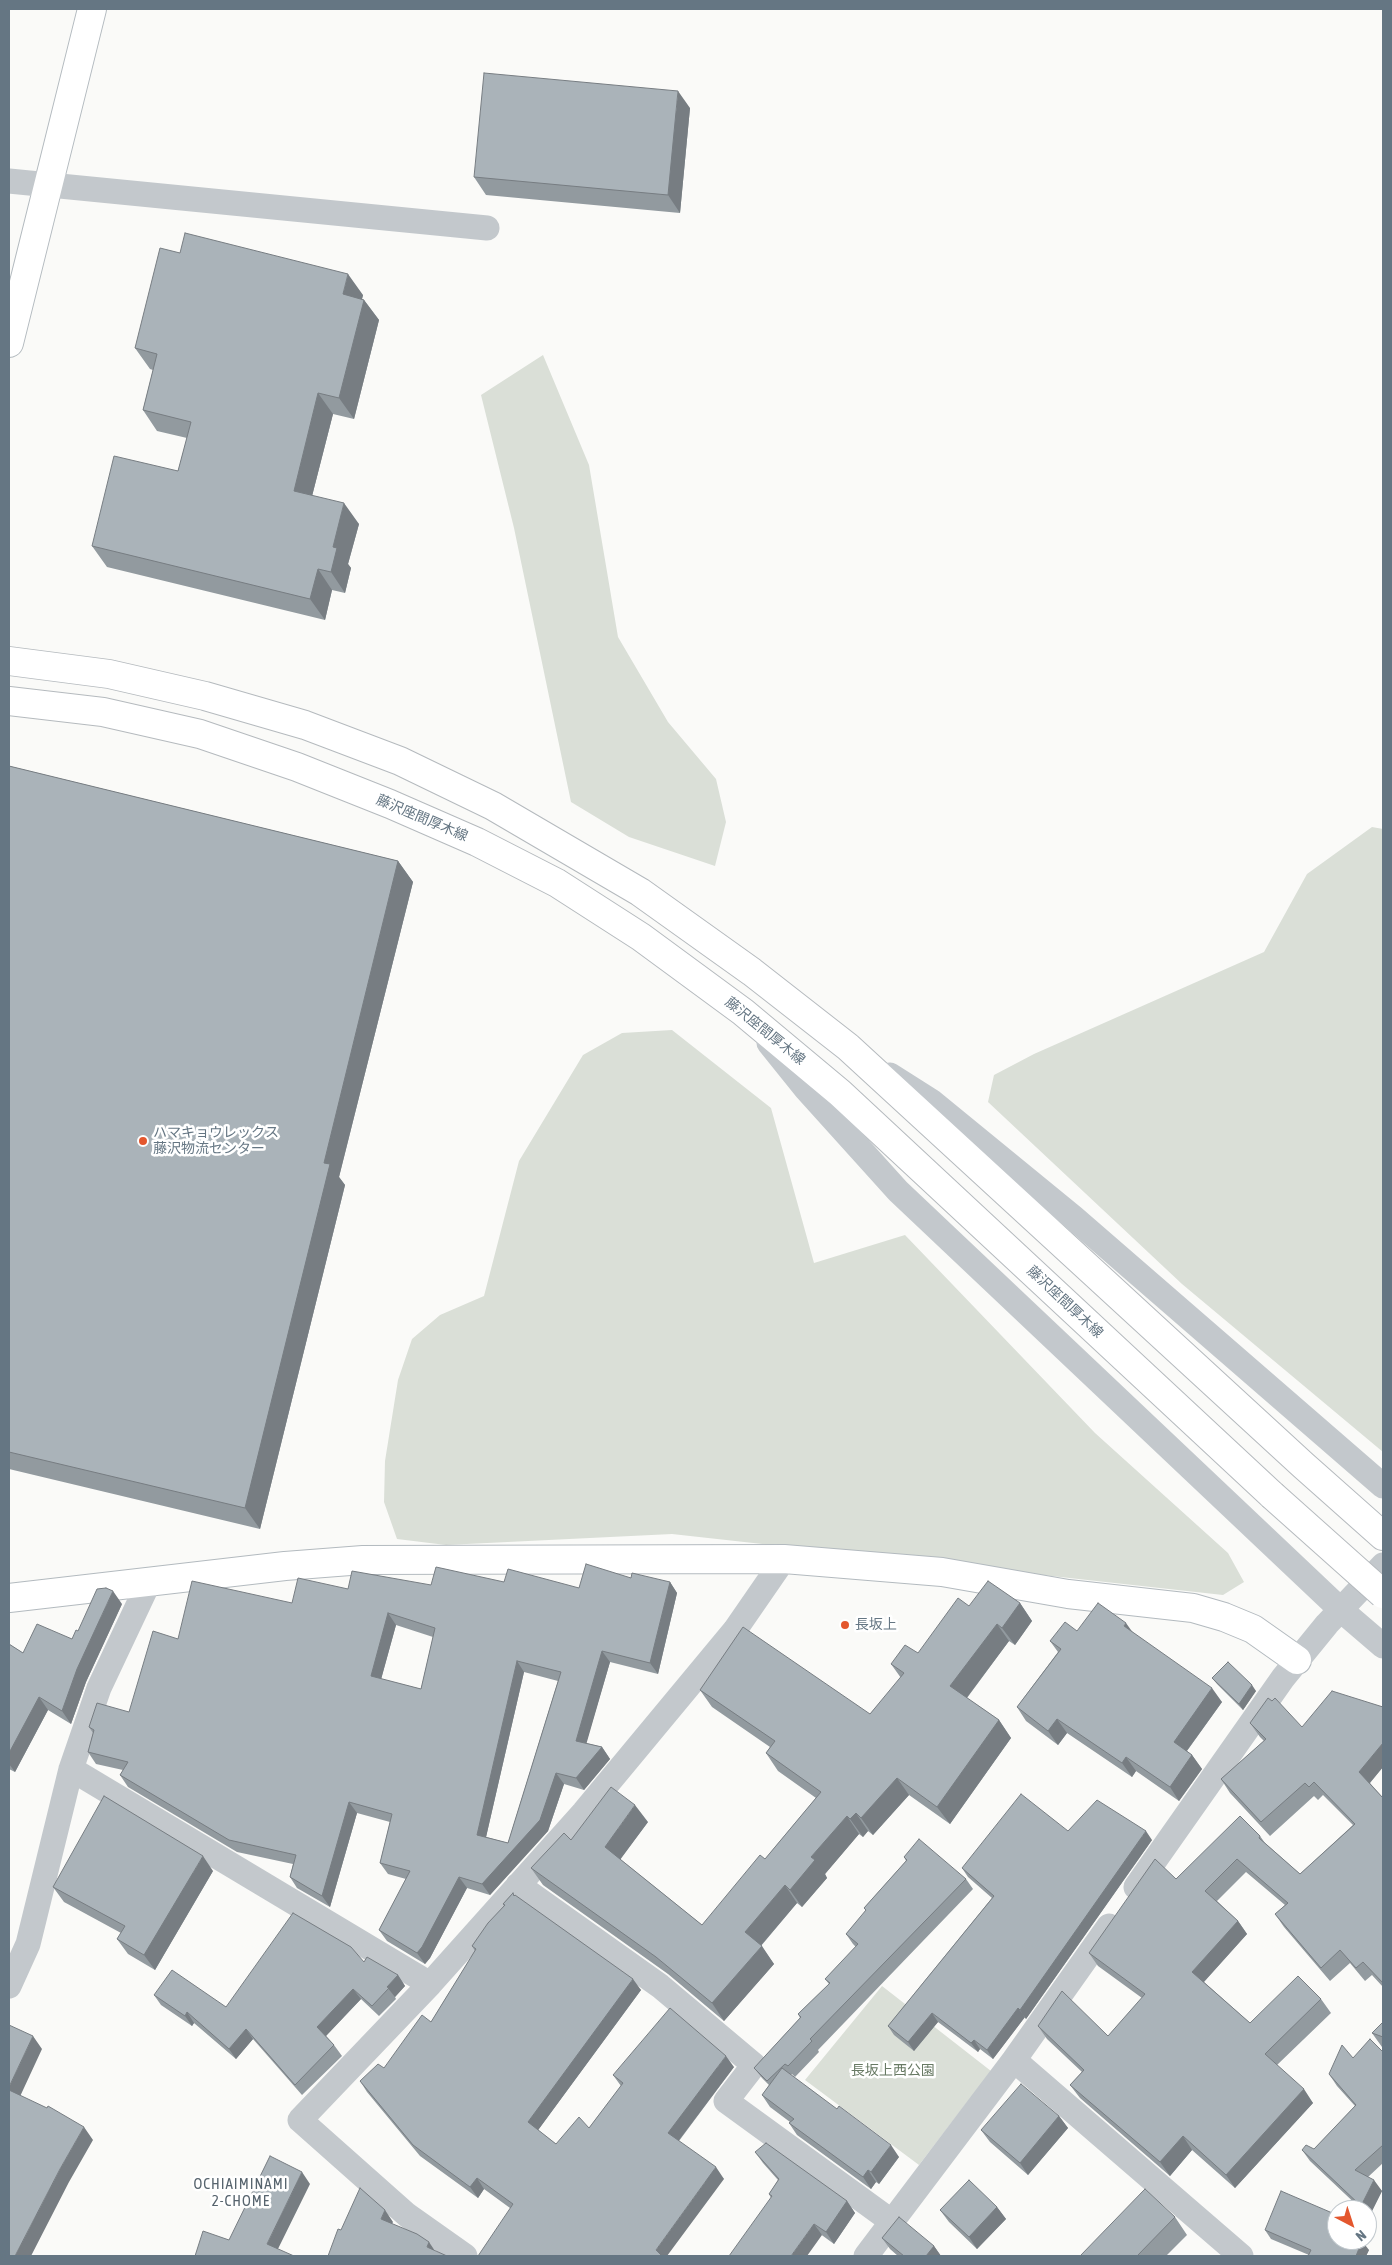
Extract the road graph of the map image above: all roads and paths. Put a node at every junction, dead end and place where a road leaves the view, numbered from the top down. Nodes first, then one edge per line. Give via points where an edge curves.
1 (92, 9) edge
2 (9, 181) edge
3 (47, 185) junction
4 (487, 228) dead end
5 (9, 342) edge
6 (9, 661) edge
7 (9, 701) edge
8 (743, 1012) junction
9 (848, 1047) junction
10 (1383, 1486) edge
11 (1383, 1536) edge
12 (784, 1559) junction
13 (1383, 1565) edge
14 (149, 1582) junction
15 (1383, 1594) edge
16 (9, 1598) edge
17 (1341, 1610) junction
18 (1383, 1646) edge
19 (1297, 1660) junction
20 (71, 1769) junction
21 (518, 1885) junction
22 (430, 1984) junction
23 (9, 1986) edge
24 (1014, 2060) junction
25 (891, 2221) junction
26 (465, 2256) edge
27 (866, 2256) edge
28 (1241, 2256) edge

1 - 3 main road
2 - 3 street
3 - 4 street
3 - 5 main road
6 - 9 main road via 109,674 204,696 305,725 400,761 493,806 640,892 752,972
7 - 8 main road, 藤沢座間厚木線 via 103,712 200,734 297,767 390,804 477,842 557,883 641,938
8 - 15 main road, 藤沢座間厚木線, bridge via 840,1093 1272,1495
8 - 17 street via 806,1089 898,1191
9 - 10 street via 931,1101 1074,1218
9 - 11 main road
12 - 14 main road via 363,1560
12 - 19 main road via 942,1572 1068,1594 1193,1608 1224,1616 1253,1629
12 - 21 street via 735,1630 659,1724
13 - 17 street
14 - 16 main road
14 - 20 street via 99,1688
17 - 18 street
17 - 19 street
19 - 24 street
20 - 22 street
20 - 23 street via 28,1944
21 - 22 street
21 - 25 street via 660,1986 754,2065 726,2101
22 - 26 street via 300,2120 407,2215
24 - 25 street
24 - 28 street
25 - 27 street

